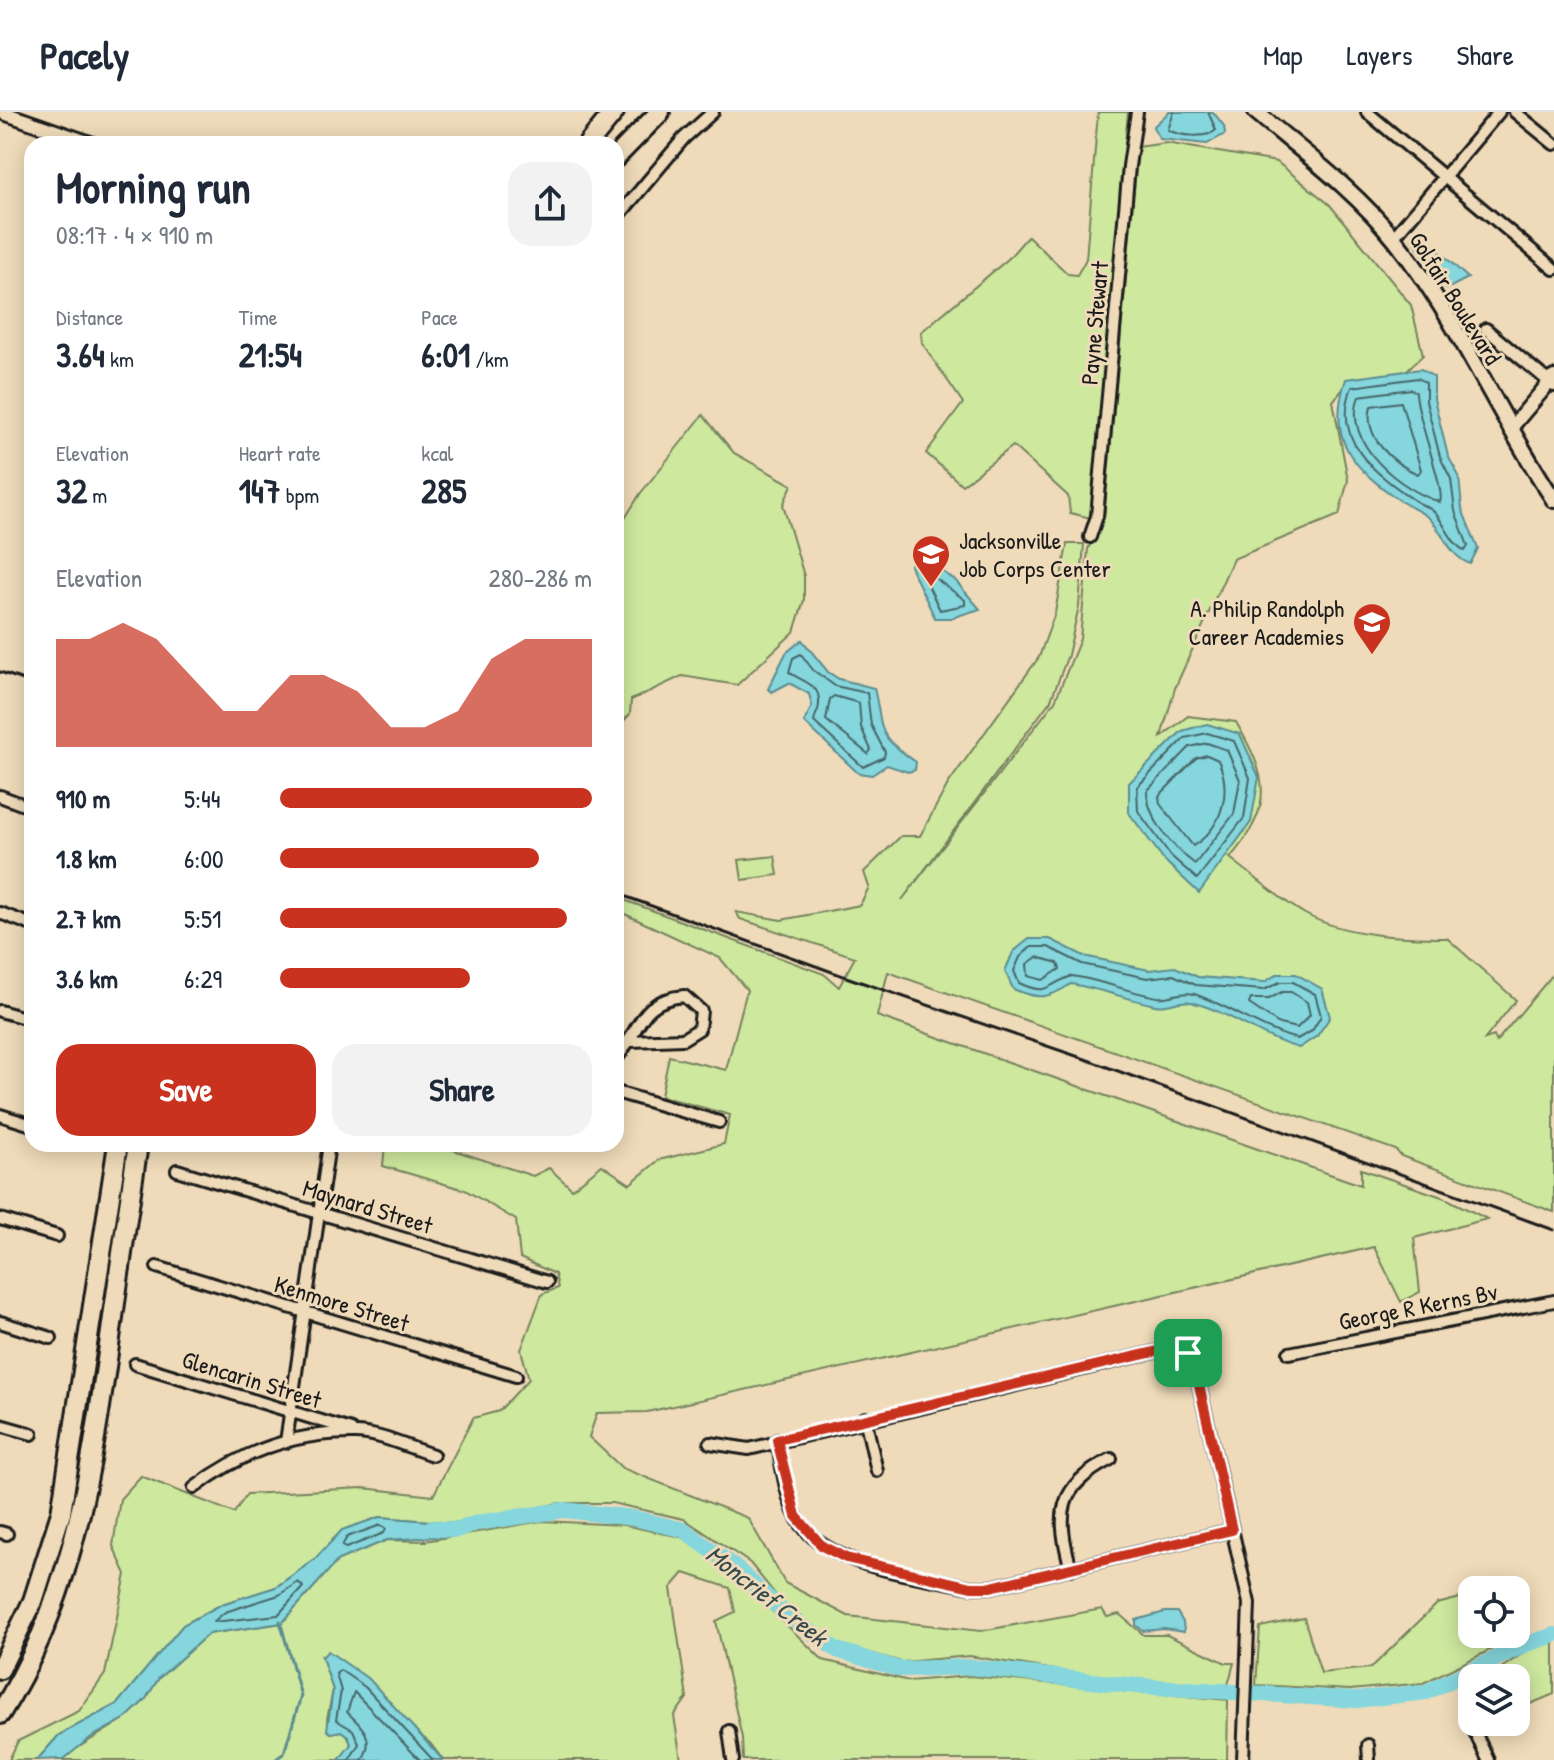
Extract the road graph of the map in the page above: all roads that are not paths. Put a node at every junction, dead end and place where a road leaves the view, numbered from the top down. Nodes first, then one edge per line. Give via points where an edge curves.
1 (1, 112) edge
2 (645, 112) edge
3 (660, 112) edge
4 (713, 112) edge
5 (1137, 112) edge
6 (1256, 112) edge
7 (1367, 112) edge
8 (1499, 112) edge
9 (1515, 112) edge
10 (612, 114) edge
11 (70, 136) edge
12 (594, 136) edge
13 (624, 137) edge
14 (1554, 144) edge
15 (624, 149) edge
16 (1444, 177) junction
17 (624, 209) edge
18 (1393, 238) junction
19 (1554, 269) edge
20 (1486, 329) dead end
21 (1553, 382) edge
22 (1510, 429) junction
23 (1554, 500) edge
24 (1090, 537) dead end
25 (0, 796) edge
26 (24, 805) edge
27 (0, 913) edge
28 (24, 922) edge
29 (0, 1011) edge
30 (24, 1018) edge
31 (631, 1041) junction
32 (624, 1049) edge
33 (624, 1094) edge
34 (0, 1115) edge
35 (24, 1122) edge
36 (719, 1122) dead end
37 (117, 1152) edge
38 (137, 1152) edge
39 (328, 1152) edge
40 (177, 1170) dead end
41 (319, 1212) junction
42 (0, 1219) edge
43 (57, 1236) dead end
44 (157, 1267) dead end
45 (547, 1282) dead end
46 (1554, 1301) edge
47 (305, 1312) junction
48 (0, 1322) edge
49 (51, 1338) dead end
50 (1289, 1353) dead end
51 (135, 1364) dead end
52 (516, 1376) dead end
53 (290, 1411) junction
54 (865, 1418) junction
55 (0, 1425) edge
56 (358, 1432) junction
57 (32, 1434) dead end
58 (777, 1440) junction
59 (286, 1442) junction
60 (710, 1443) dead end
61 (433, 1455) dead end
62 (1111, 1459) dead end
63 (877, 1471) dead end
64 (194, 1488) dead end
65 (1232, 1530) junction
66 (1071, 1569) junction
67 (0, 1669) edge
68 (0, 1714) edge
69 (729, 1731) dead end
70 (1477, 1736) edge
71 (1368, 1745) dead end
72 (733, 1760) edge
73 (1243, 1760) edge
74 (1369, 1760) edge
75 (1488, 1760) edge

1 - 11 street
2 - 13 highway
3 - 15 highway
4 - 17 street
5 - 24 street, Payne Stewart via 1097,516
6 - 18 main road, Golfair Boulevard via 1344,187
7 - 16 street
8 - 16 street
9 - 14 street
10 - 12 highway
16 - 18 street
16 - 19 street
18 - 22 main road, Golfair Boulevard via 1429,287
20 - 21 street
21 - 22 street
22 - 23 main road, Golfair Boulevard
25 - 26 street
27 - 28 street
29 - 30 street
31 - 31 street via 645,1010 664,998 684,996 701,1011 699,1029 683,1039
31 - 32 street
33 - 36 street
34 - 35 street
37 - 67 highway via 61,1513 33,1601
38 - 68 highway via 76,1542 46,1628
39 - 41 street
40 - 41 street, Maynard Street
41 - 45 street, Maynard Street
41 - 47 street
42 - 43 street
44 - 47 street, Kenmore Street
46 - 50 street, George R Kerns Bv
47 - 52 street, Kenmore Street
47 - 53 street
48 - 49 street
51 - 53 street, Glencarin Street
53 - 56 street, Glencarin Street
53 - 59 street
54 - 58 street
54 - 63 street
54 - 65 street via 1171,1348 1182,1350 1193,1359
55 - 57 street
56 - 59 street
56 - 61 street, Glencarin Street
58 - 60 street via 749,1449
58 - 66 street via 796,1516 834,1553 971,1587
59 - 64 street via 233,1461
62 - 66 street via 1085,1473 1068,1496 1061,1525
65 - 66 street
65 - 73 street via 1249,1603
69 - 72 street
70 - 75 street
71 - 74 street

